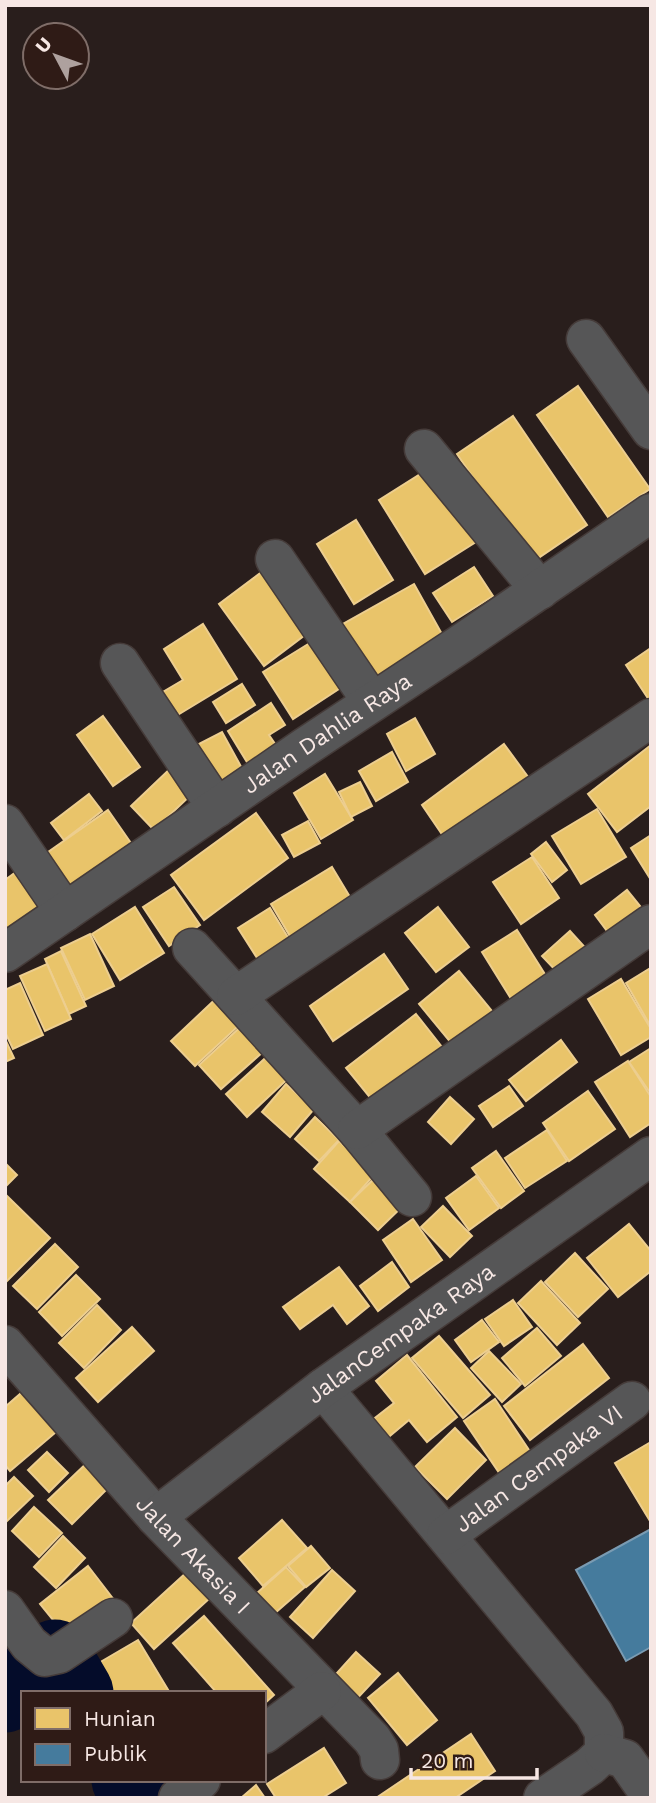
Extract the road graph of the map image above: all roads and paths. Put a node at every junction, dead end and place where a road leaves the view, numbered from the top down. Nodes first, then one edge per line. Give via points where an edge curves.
1 (586, 339) dead end
2 (651, 430) edge
3 (424, 449) dead end
4 (649, 519) edge
5 (275, 559) dead end
6 (540, 590) junction
7 (120, 663) dead end
8 (372, 702) junction
9 (651, 718) edge
10 (217, 808) junction
11 (5, 824) edge
12 (65, 912) junction
13 (651, 924) edge
14 (192, 948) dead end
15 (5, 953) edge
16 (236, 996) junction
17 (357, 1130) junction
18 (651, 1156) edge
19 (412, 1197) dead end
20 (9, 1355) edge
21 (323, 1388) junction
22 (632, 1401) dead end
23 (156, 1517) junction
24 (446, 1535) junction
25 (5, 1609) edge
26 (113, 1618) dead end
27 (323, 1691) junction
28 (266, 1733) edge
29 (604, 1753) junction
30 (380, 1760) dead end
31 (198, 1782) edge
32 (651, 1796) edge
33 (177, 1798) edge
34 (543, 1798) edge

1 - 2 street
3 - 6 street
4 - 6 street, Jalan Dahlia Raya
5 - 8 street
6 - 8 street, Jalan Dahlia Raya
7 - 10 street
8 - 10 street, Jalan Dahlia Raya
9 - 16 street
10 - 12 street, Jalan Dahlia Raya
11 - 12 street
12 - 15 street, Jalan Dahlia Raya
13 - 17 street
14 - 16 street
16 - 17 street
17 - 19 street
18 - 21 street, JalanCempaka Raya
20 - 23 street, Jalan Akasia I
21 - 23 street, JalanCempaka Raya
21 - 24 street
22 - 24 street, Jalan Cempaka VI
23 - 27 street, Jalan Akasia I
24 - 29 street via 594,1714 604,1732
25 - 26 street via 29,1644 45,1657 59,1654
27 - 28 street
27 - 30 street, Jalan Akasia I via 372,1740
29 - 32 street via 625,1759
29 - 34 street
31 - 33 street

